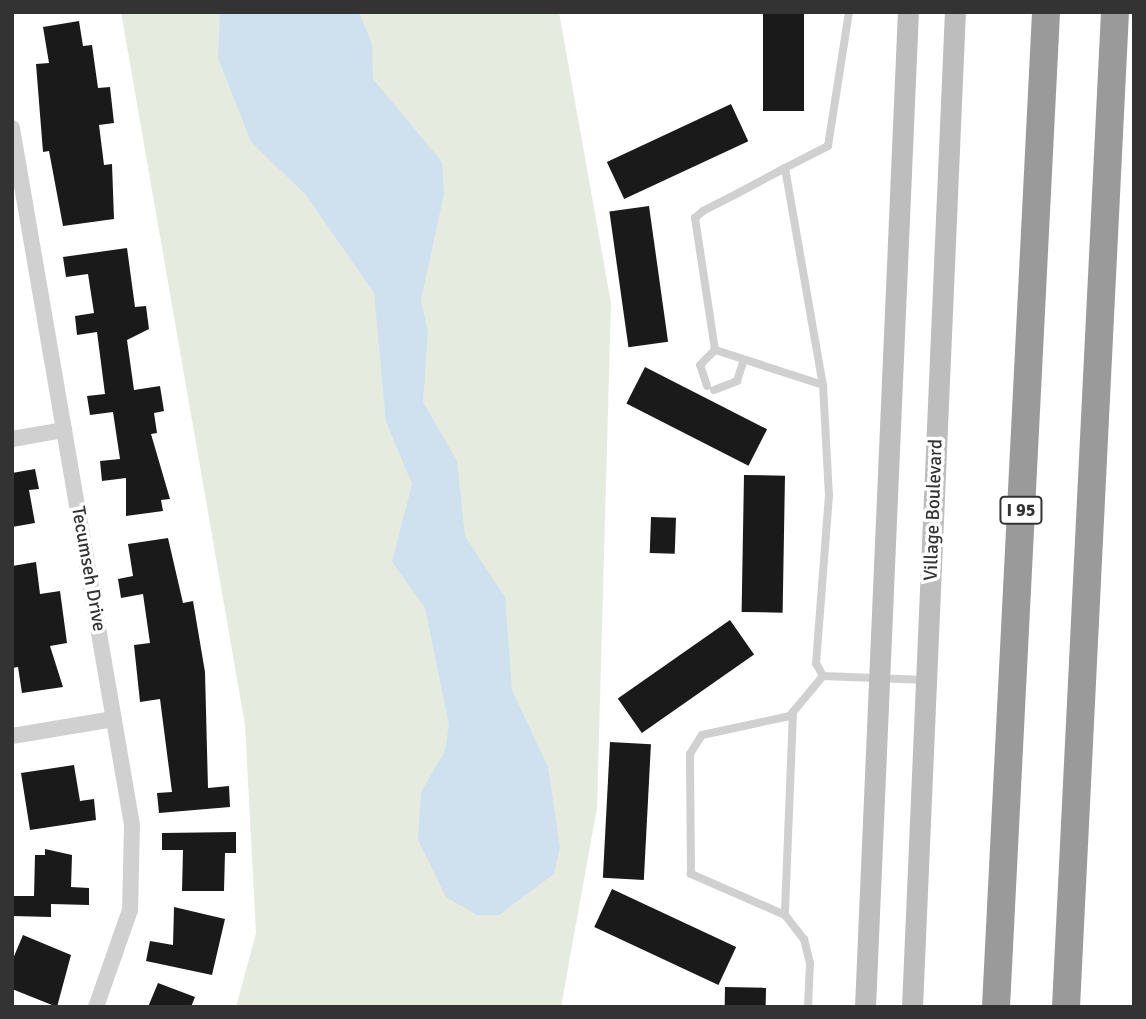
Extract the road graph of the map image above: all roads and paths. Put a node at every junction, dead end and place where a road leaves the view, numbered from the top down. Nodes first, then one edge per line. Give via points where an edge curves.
1 (849, 12) edge
2 (908, 12) edge
3 (955, 12) edge
4 (1046, 12) edge
5 (1115, 12) edge
6 (13, 139) edge
7 (785, 168) junction
8 (715, 350) junction
9 (744, 360) junction
10 (823, 386) junction
11 (64, 430) junction
12 (12, 439) edge
13 (823, 676) junction
14 (880, 678) junction
15 (927, 680) junction
16 (793, 712) junction
17 (114, 719) junction
18 (12, 736) edge
19 (785, 915) junction
20 (96, 1007) edge
21 (808, 1007) edge
22 (865, 1007) edge
23 (912, 1007) edge
24 (996, 1007) edge
25 (1066, 1007) edge

1 - 7 lane via 828,146
2 - 14 street
3 - 15 street, Village Boulevard
4 - 24 highway, I 95
5 - 25 highway
6 - 11 street, Tecumseh Drive
7 - 8 lane via 695,218
7 - 10 lane
8 - 9 lane
8 - 9 lane via 700,365 710,388 737,381
9 - 10 lane
10 - 13 lane via 829,495 814,638
11 - 12 street
11 - 17 street, Tecumseh Drive
13 - 14 lane
13 - 16 lane
14 - 15 lane
14 - 22 street
15 - 23 street, Village Boulevard
16 - 19 lane
16 - 19 lane via 702,735 690,754 691,874
17 - 18 street
17 - 20 street, Tecumseh Drive via 132,825 133,886 122,945
19 - 21 lane via 804,939 810,963

